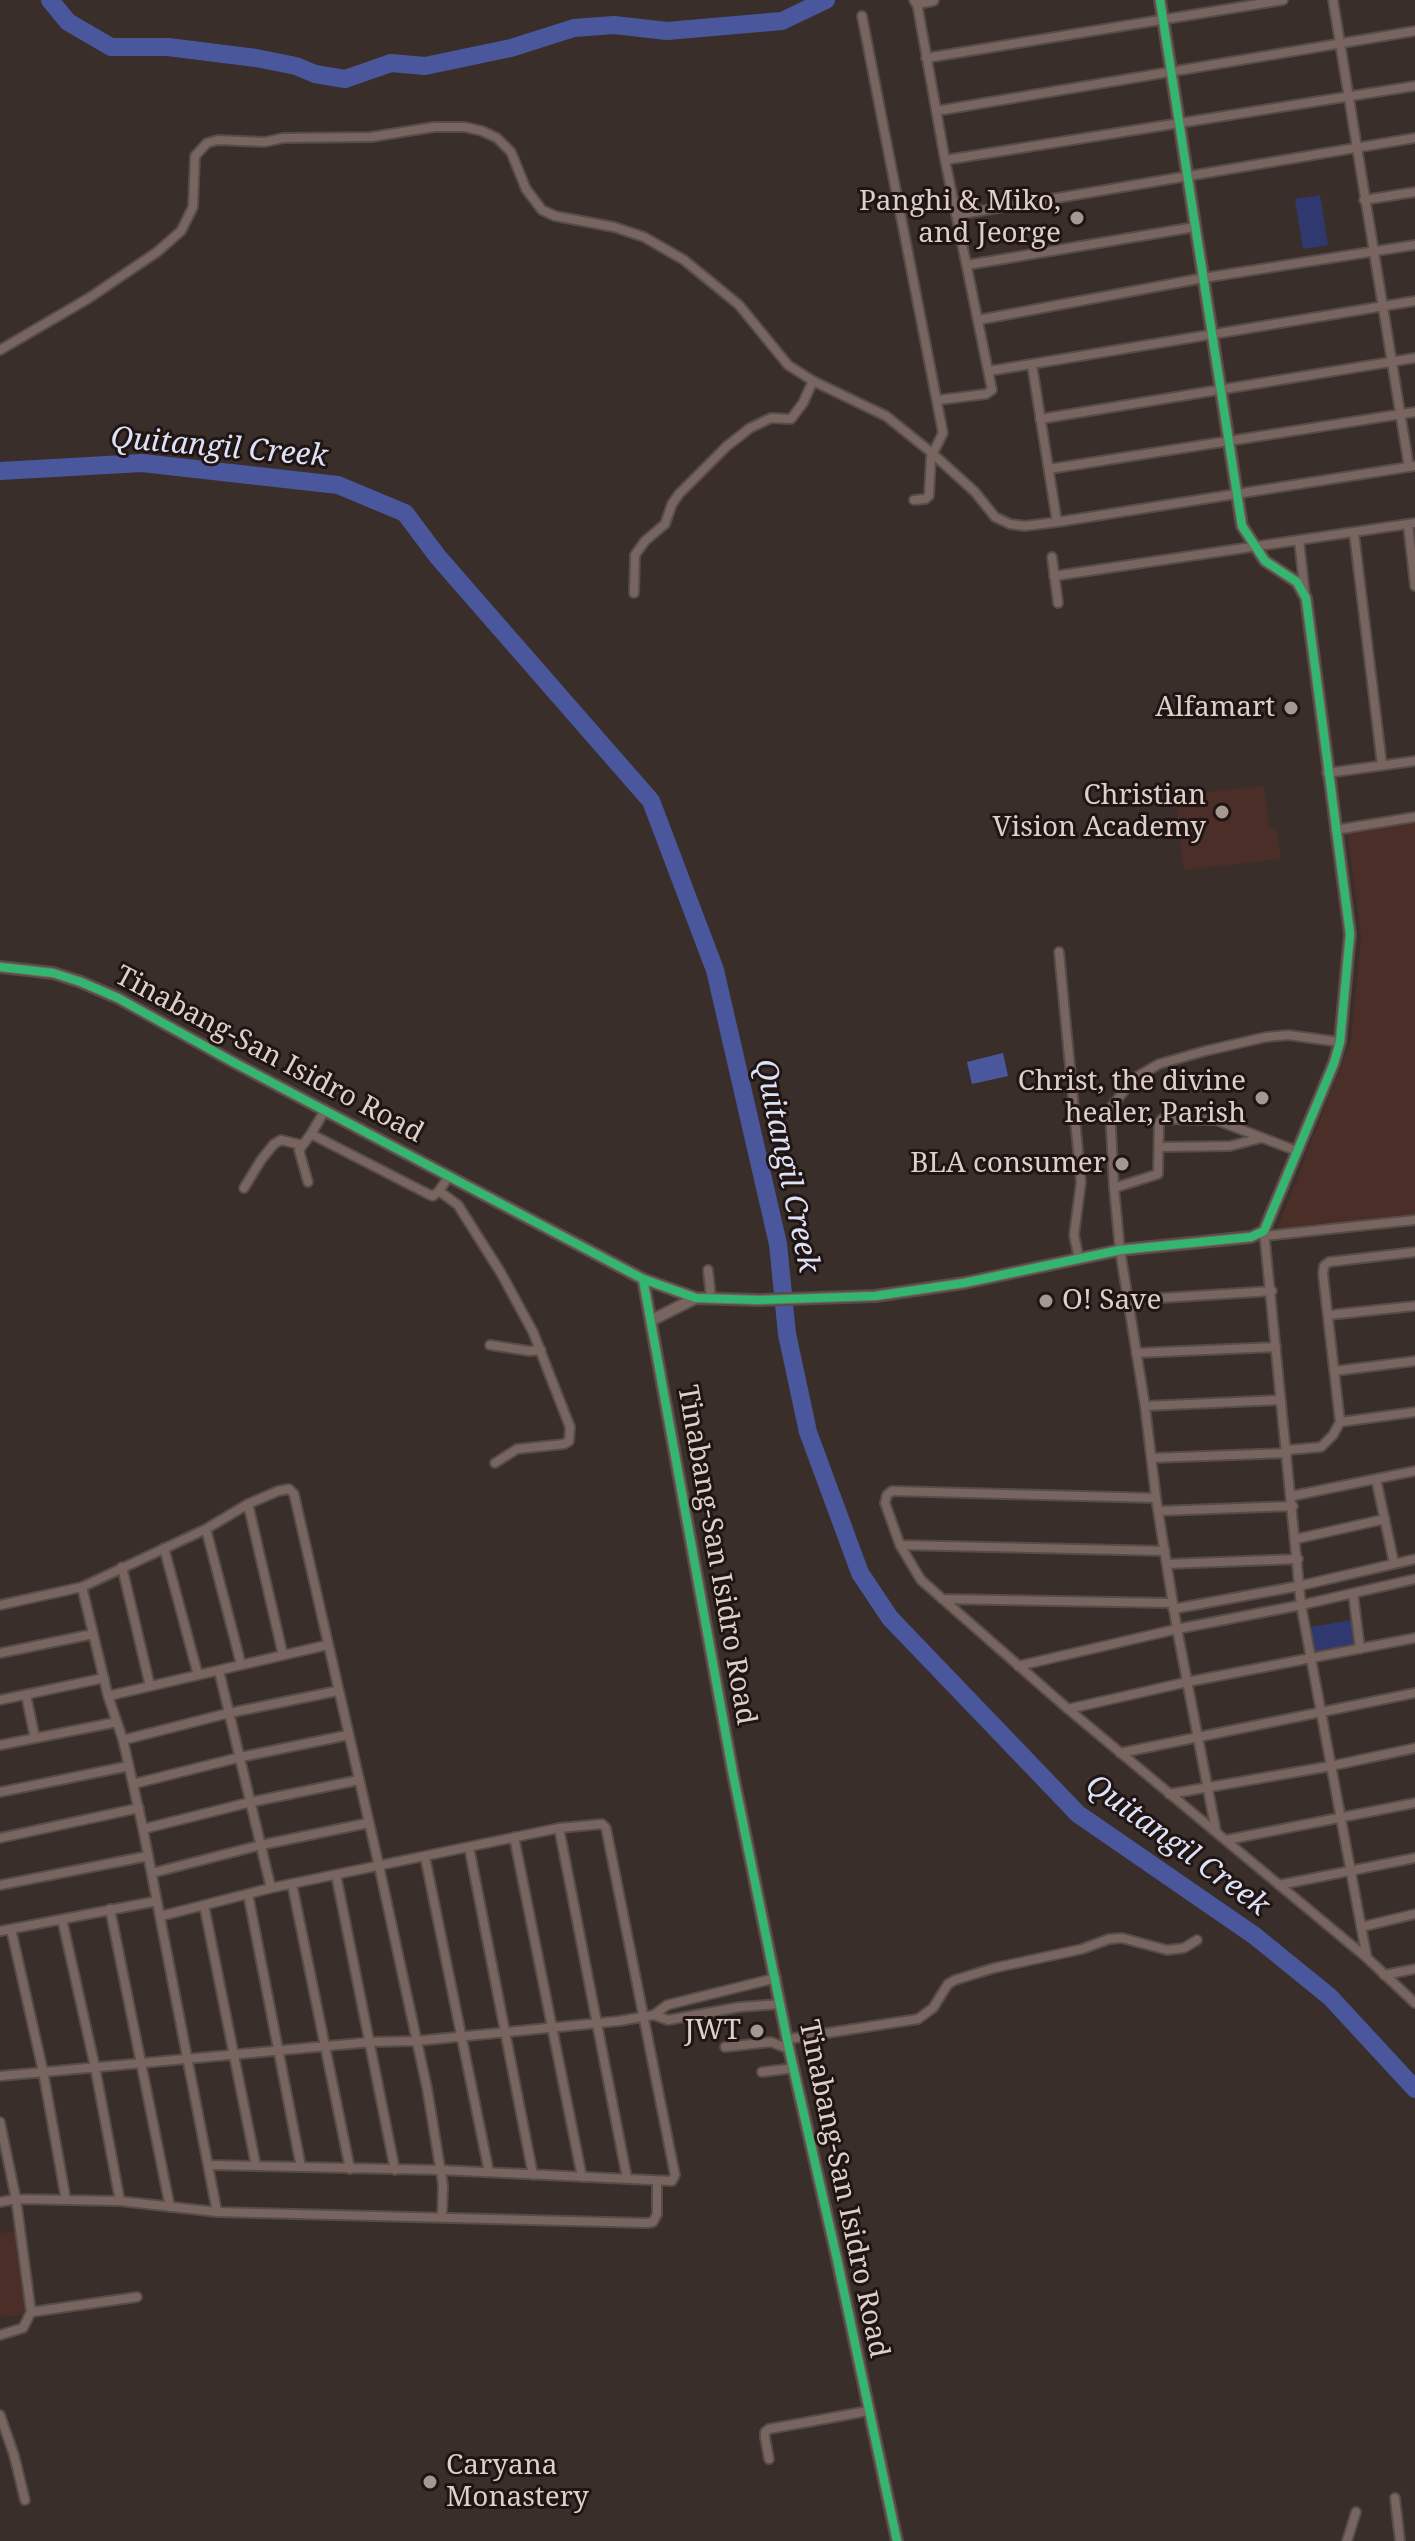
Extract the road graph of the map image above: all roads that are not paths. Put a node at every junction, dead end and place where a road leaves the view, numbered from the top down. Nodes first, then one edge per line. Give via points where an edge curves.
1 (933, 0) edge
2 (1160, 0) edge
3 (1283, 0) edge
4 (1333, 0) edge
5 (916, 1) edge
6 (862, 16) dead end
7 (1163, 19) junction
8 (1415, 31) edge
9 (1340, 43) junction
10 (926, 58) junction
11 (1171, 72) junction
12 (1415, 86) edge
13 (1348, 97) junction
14 (936, 111) junction
15 (1179, 123) junction
16 (1415, 138) edge
17 (1356, 147) junction
18 (945, 160) junction
19 (1187, 176) junction
20 (1415, 192) edge
21 (1364, 200) junction
22 (956, 215) junction
23 (1195, 227) junction
24 (1415, 245) edge
25 (1373, 252) junction
26 (967, 265) junction
27 (1203, 278) junction
28 (1415, 301) edge
29 (1382, 306) junction
30 (978, 320) junction
31 (1212, 335) junction
32 (0, 350) edge
33 (1415, 358) edge
34 (1393, 362) junction
35 (1032, 365) junction
36 (989, 371) junction
37 (813, 381) junction
38 (1221, 388) junction
39 (938, 400) junction
40 (1415, 412) edge
41 (1400, 414) junction
42 (1040, 419) junction
43 (1229, 441) junction
44 (932, 453) junction
45 (1412, 466) edge
46 (1049, 469) junction
47 (1237, 493) junction
48 (914, 500) dead end
49 (1057, 522) junction
50 (1412, 523) edge
51 (1354, 533) junction
52 (1299, 540) junction
53 (1256, 548) junction
54 (1052, 557) dead end
55 (1054, 576) junction
56 (1415, 586) edge
57 (634, 593) dead end
58 (1306, 598) junction
59 (1058, 603) dead end
60 (1415, 761) edge
61 (1382, 765) junction
62 (1327, 773) junction
63 (1415, 817) edge
64 (1335, 830) junction
65 (1059, 952) dead end
66 (0, 967) edge
67 (1340, 1042) junction
68 (325, 1110) junction
69 (311, 1134) junction
70 (1262, 1137) junction
71 (302, 1145) junction
72 (1159, 1147) junction
73 (1297, 1151) junction
74 (449, 1176) junction
75 (308, 1182) dead end
76 (244, 1188) dead end
77 (1114, 1188) junction
78 (439, 1191) junction
79 (1415, 1220) edge
80 (1264, 1233) junction
81 (1120, 1250) junction
82 (1415, 1252) edge
83 (1079, 1259) junction
84 (708, 1270) dead end
85 (643, 1279) junction
86 (1272, 1291) junction
87 (696, 1298) junction
88 (711, 1298) junction
89 (1129, 1300) junction
90 (1415, 1306) edge
91 (1329, 1315) junction
92 (652, 1320) junction
93 (490, 1345) dead end
94 (1276, 1347) junction
95 (541, 1350) junction
96 (1136, 1353) junction
97 (1415, 1361) edge
98 (1335, 1371) junction
99 (1280, 1400) junction
100 (1145, 1406) junction
101 (1415, 1412) edge
102 (1340, 1422) junction
103 (1287, 1451) junction
104 (1151, 1458) junction
105 (495, 1463) dead end
106 (1415, 1471) edge
107 (1376, 1479) junction
108 (1292, 1496) junction
109 (1156, 1498) junction
110 (248, 1504) junction
111 (1293, 1506) junction
112 (1159, 1511) junction
113 (1385, 1519) junction
114 (206, 1529) junction
115 (1296, 1539) junction
116 (900, 1545) junction
117 (164, 1548) junction
118 (1165, 1551) junction
119 (1298, 1559) junction
120 (1415, 1559) edge
121 (1394, 1563) junction
122 (1167, 1564) junction
123 (122, 1567) junction
124 (1415, 1579) edge
125 (1299, 1586) junction
126 (82, 1587) junction
127 (1353, 1593) junction
128 (941, 1599) junction
129 (0, 1605) edge
130 (1301, 1605) junction
131 (1173, 1606) junction
132 (1177, 1629) junction
133 (93, 1634) junction
134 (1415, 1638) edge
135 (327, 1645) junction
136 (1360, 1649) junction
137 (0, 1653) edge
138 (283, 1655) junction
139 (1312, 1658) junction
140 (241, 1664) junction
141 (1018, 1666) junction
142 (219, 1671) junction
143 (198, 1675) junction
144 (104, 1678) junction
145 (1187, 1682) junction
146 (150, 1686) junction
147 (337, 1691) junction
148 (1415, 1693) edge
149 (26, 1695) junction
150 (108, 1696) junction
151 (0, 1700) edge
152 (1068, 1709) junction
153 (1323, 1712) junction
154 (229, 1713) junction
155 (117, 1722) junction
156 (348, 1735) junction
157 (1197, 1737) junction
158 (35, 1738) junction
159 (123, 1740) junction
160 (0, 1745) edge
161 (1415, 1748) edge
162 (1120, 1753) junction
163 (241, 1757) junction
164 (129, 1766) junction
165 (1331, 1766) junction
166 (359, 1780) junction
167 (133, 1784) junction
168 (1206, 1786) junction
169 (0, 1792) edge
170 (1169, 1794) junction
171 (251, 1802) junction
172 (1415, 1803) edge
173 (139, 1808) junction
174 (1341, 1818) junction
175 (368, 1823) junction
176 (559, 1828) junction
177 (143, 1829) junction
178 (1216, 1832) junction
179 (514, 1837) junction
180 (0, 1838) edge
181 (1226, 1840) junction
182 (261, 1845) junction
183 (469, 1847) junction
184 (148, 1856) junction
185 (425, 1857) junction
186 (1415, 1858) edge
187 (379, 1866) junction
188 (1350, 1871) junction
189 (152, 1873) junction
190 (336, 1875) junction
191 (292, 1884) junction
192 (0, 1885) edge
193 (1279, 1885) junction
194 (271, 1888) junction
195 (248, 1894) junction
196 (157, 1901) junction
197 (204, 1905) junction
198 (110, 1909) junction
199 (1415, 1914) edge
200 (161, 1916) junction
201 (62, 1919) junction
202 (1361, 1927) junction
203 (11, 1929) junction
204 (0, 1931) edge
205 (1197, 1940) dead end
206 (1367, 1958) junction
207 (1415, 1969) edge
208 (1384, 1975) junction
209 (776, 1978) junction
210 (1415, 2003) edge
211 (780, 2004) junction
212 (654, 2015) junction
213 (642, 2018) junction
214 (598, 2023) junction
215 (552, 2027) junction
216 (506, 2031) junction
217 (461, 2035) junction
218 (416, 2041) junction
219 (371, 2042) junction
220 (788, 2044) junction
221 (325, 2046) junction
222 (725, 2047) dead end
223 (279, 2052) junction
224 (234, 2056) junction
225 (188, 2059) junction
226 (141, 2063) junction
227 (95, 2067) junction
228 (794, 2068) junction
229 (43, 2071) junction
230 (762, 2072) dead end
231 (0, 2076) edge
232 (0, 2122) edge
233 (209, 2165) junction
234 (256, 2166) junction
235 (301, 2167) junction
236 (350, 2169) junction
237 (395, 2170) junction
238 (441, 2170) junction
239 (489, 2172) junction
240 (533, 2175) junction
241 (582, 2177) junction
242 (627, 2178) junction
243 (657, 2181) junction
244 (16, 2199) junction
245 (66, 2200) junction
246 (120, 2201) junction
247 (0, 2202) edge
248 (170, 2207) junction
249 (217, 2212) junction
250 (442, 2216) junction
251 (137, 2297) dead end
252 (31, 2312) junction
253 (0, 2335) edge
254 (868, 2411) junction
255 (0, 2415) edge
256 (5, 2443) edge
257 (769, 2459) dead end
258 (1395, 2498) dead end
259 (25, 2500) dead end
260 (1356, 2512) dead end
261 (897, 2541) edge
262 (1347, 2541) edge
263 (1400, 2541) edge

1 - 5 street
2 - 7 street
3 - 7 street
4 - 9 street
5 - 10 street
6 - 39 street
7 - 10 street
7 - 11 street
8 - 9 street
9 - 11 street
9 - 13 street
10 - 14 street
11 - 14 street
11 - 15 street
12 - 13 street
13 - 15 street
13 - 17 street
14 - 18 street
15 - 18 street
15 - 19 street
16 - 17 street
17 - 19 street
17 - 21 street
18 - 22 street
19 - 22 street
19 - 23 street
20 - 21 street
21 - 25 street
22 - 26 street
23 - 26 street
23 - 27 street
24 - 25 street
25 - 27 street
25 - 29 street
26 - 30 street
27 - 30 street
27 - 31 street
28 - 29 street
29 - 31 street
29 - 34 street
30 - 36 street
31 - 35 street
31 - 38 street
32 - 37 street via 89,298 181,231 193,207 195,156 207,143 371,137 465,127 497,138 511,152 526,189 542,210 644,237 684,260 739,305 788,365
33 - 34 street
34 - 38 street
34 - 41 street
35 - 36 street
35 - 42 street
36 - 39 street via 992,390 986,394
37 - 44 street via 886,416
37 - 57 street via 791,419 771,418 738,436 679,494 665,524 635,555
38 - 42 street
38 - 43 street
39 - 44 street via 943,433
40 - 41 street
41 - 43 street
41 - 45 street
42 - 46 street
43 - 46 street
43 - 47 street
44 - 48 street via 929,496
44 - 49 street via 995,517 1025,526
45 - 47 street
46 - 49 street
47 - 49 street
47 - 53 street via 1242,526
50 - 51 street
50 - 56 street
51 - 52 street
51 - 61 street
52 - 53 street
52 - 58 street
53 - 55 street
53 - 58 street via 1265,561 1297,582
54 - 55 street
55 - 59 street
58 - 62 street
60 - 61 street
61 - 62 street
62 - 64 street
63 - 64 street
64 - 67 street via 1350,934
65 - 83 street via 1081,1182 1074,1235
66 - 68 street, Tinabang-San Isidro Road via 53,973 104,992
67 - 73 street
67 - 77 street via 1266,1037 1159,1064 1133,1079 1110,1109
68 - 69 street
68 - 74 street, Tinabang-San Isidro Road
69 - 71 street
69 - 78 street via 428,1194
70 - 72 street via 1230,1146
70 - 72 street via 1216,1120 1162,1119
70 - 73 street
71 - 75 street via 299,1157
71 - 76 street via 281,1140 274,1144
72 - 77 street via 1158,1174
73 - 80 street
74 - 78 street
74 - 85 street, Tinabang-San Isidro Road
77 - 81 street
78 - 95 street via 471,1224
79 - 80 street
80 - 81 street
80 - 86 street
81 - 83 street
81 - 89 street
82 - 91 street via 1326,1264
83 - 88 street via 875,1296
84 - 88 street
85 - 87 street
85 - 92 street, Tinabang-San Isidro Road
86 - 89 street
86 - 94 street
87 - 88 street
87 - 92 street
89 - 96 street
90 - 91 street
91 - 98 street
92 - 209 street, Tinabang-San Isidro Road via 718,1698
93 - 95 street
94 - 96 street
94 - 99 street
95 - 105 street via 570,1427 569,1441 557,1447 517,1449
96 - 100 street
97 - 98 street
98 - 102 street
99 - 100 street
99 - 103 street
100 - 104 street
101 - 102 street
102 - 103 street via 1321,1447
103 - 104 street
103 - 108 street
104 - 109 street
106 - 107 street
107 - 108 street
107 - 113 street
108 - 111 street
109 - 112 street
109 - 116 street via 892,1491 885,1503
110 - 114 street
110 - 135 street via 284,1489 294,1494
110 - 138 street
111 - 112 street
111 - 115 street
112 - 118 street
113 - 115 street
113 - 121 street
114 - 117 street
114 - 140 street
115 - 119 street
116 - 118 street
116 - 128 street via 921,1580
117 - 123 street
117 - 143 street
118 - 122 street
119 - 122 street
119 - 125 street
120 - 121 street
121 - 125 street
122 - 131 street
123 - 126 street
123 - 146 street
124 - 127 street
125 - 130 street
125 - 131 street
126 - 129 street
126 - 133 street
127 - 130 street
127 - 136 street
128 - 131 street
128 - 141 street
130 - 132 street
130 - 139 street
131 - 132 street
132 - 141 street
132 - 145 street
133 - 137 street
133 - 144 street
134 - 136 street
135 - 138 street
135 - 147 street
136 - 139 street
138 - 140 street
139 - 145 street
139 - 153 street
140 - 142 street
141 - 152 street
142 - 143 street
142 - 154 street
143 - 146 street
144 - 149 street
144 - 150 street
145 - 152 street
145 - 157 street
146 - 150 street
147 - 154 street
147 - 156 street
148 - 153 street
149 - 151 street
149 - 158 street
150 - 155 street
152 - 162 street
153 - 157 street
153 - 165 street
154 - 159 street
154 - 163 street
155 - 158 street
155 - 159 street
156 - 163 street
156 - 166 street
157 - 162 street
157 - 168 street
158 - 160 street
159 - 164 street
161 - 165 street
162 - 170 street
163 - 167 street
163 - 171 street
164 - 167 street
164 - 169 street
165 - 168 street
165 - 174 street
166 - 171 street
166 - 175 street
167 - 173 street
168 - 170 street
168 - 178 street
170 - 178 street
171 - 177 street
171 - 182 street
172 - 174 street
173 - 177 street
173 - 180 street
174 - 181 street
174 - 188 street
175 - 182 street
175 - 187 street
176 - 179 street
176 - 213 street via 598,1823 606,1828
176 - 214 street
177 - 184 street
178 - 181 street
179 - 183 street
179 - 215 street
181 - 193 street
182 - 189 street
182 - 194 street
183 - 185 street
183 - 216 street
184 - 189 street
184 - 192 street
185 - 187 street
185 - 217 street
186 - 188 street
187 - 190 street
187 - 218 street
188 - 193 street
188 - 202 street
189 - 196 street
190 - 191 street
190 - 219 street
191 - 194 street
191 - 221 street
193 - 206 street
194 - 195 street
195 - 197 street
195 - 223 street
196 - 198 street
196 - 200 street
197 - 200 street
197 - 224 street
198 - 201 street
198 - 226 street
199 - 202 street
200 - 225 street
201 - 203 street
201 - 227 street
202 - 206 street
203 - 204 street
203 - 229 street
205 - 220 street via 1167,1950 1109,1939 994,1968 948,1984 933,2008 918,2019
206 - 208 street
207 - 208 street
208 - 210 street
209 - 211 street, Tinabang-San Isidro Road
209 - 212 street via 667,2005
211 - 212 street via 668,2020
211 - 220 street, Tinabang-San Isidro Road
212 - 213 street
213 - 214 street
213 - 243 street via 675,2175 672,2181
214 - 215 street
214 - 242 street
215 - 216 street
215 - 241 street
216 - 217 street
216 - 240 street
217 - 218 street
217 - 239 street
218 - 219 street
218 - 238 street
219 - 221 street
219 - 237 street
220 - 222 street
220 - 228 street, Tinabang-San Isidro Road
221 - 223 street
221 - 236 street
223 - 224 street
223 - 235 street
224 - 225 street
224 - 234 street
225 - 226 street
225 - 233 street
226 - 227 street
226 - 248 street
227 - 229 street
227 - 246 street
228 - 230 street
228 - 254 street, Tinabang-San Isidro Road
229 - 231 street
229 - 245 street
232 - 244 street
233 - 234 street
233 - 249 street
234 - 235 street
235 - 236 street
236 - 237 street
237 - 238 street
238 - 239 street
238 - 250 street
239 - 240 street
240 - 241 street
241 - 242 street
242 - 243 street
243 - 250 street via 653,2222
244 - 245 street
244 - 247 street
244 - 252 street
245 - 246 street
246 - 248 street
248 - 249 street
249 - 250 street
251 - 252 street
252 - 253 street via 23,2328
254 - 257 street via 769,2429
254 - 261 street, Tinabang-San Isidro Road
255 - 256 street
256 - 259 street
258 - 263 street
260 - 262 street

